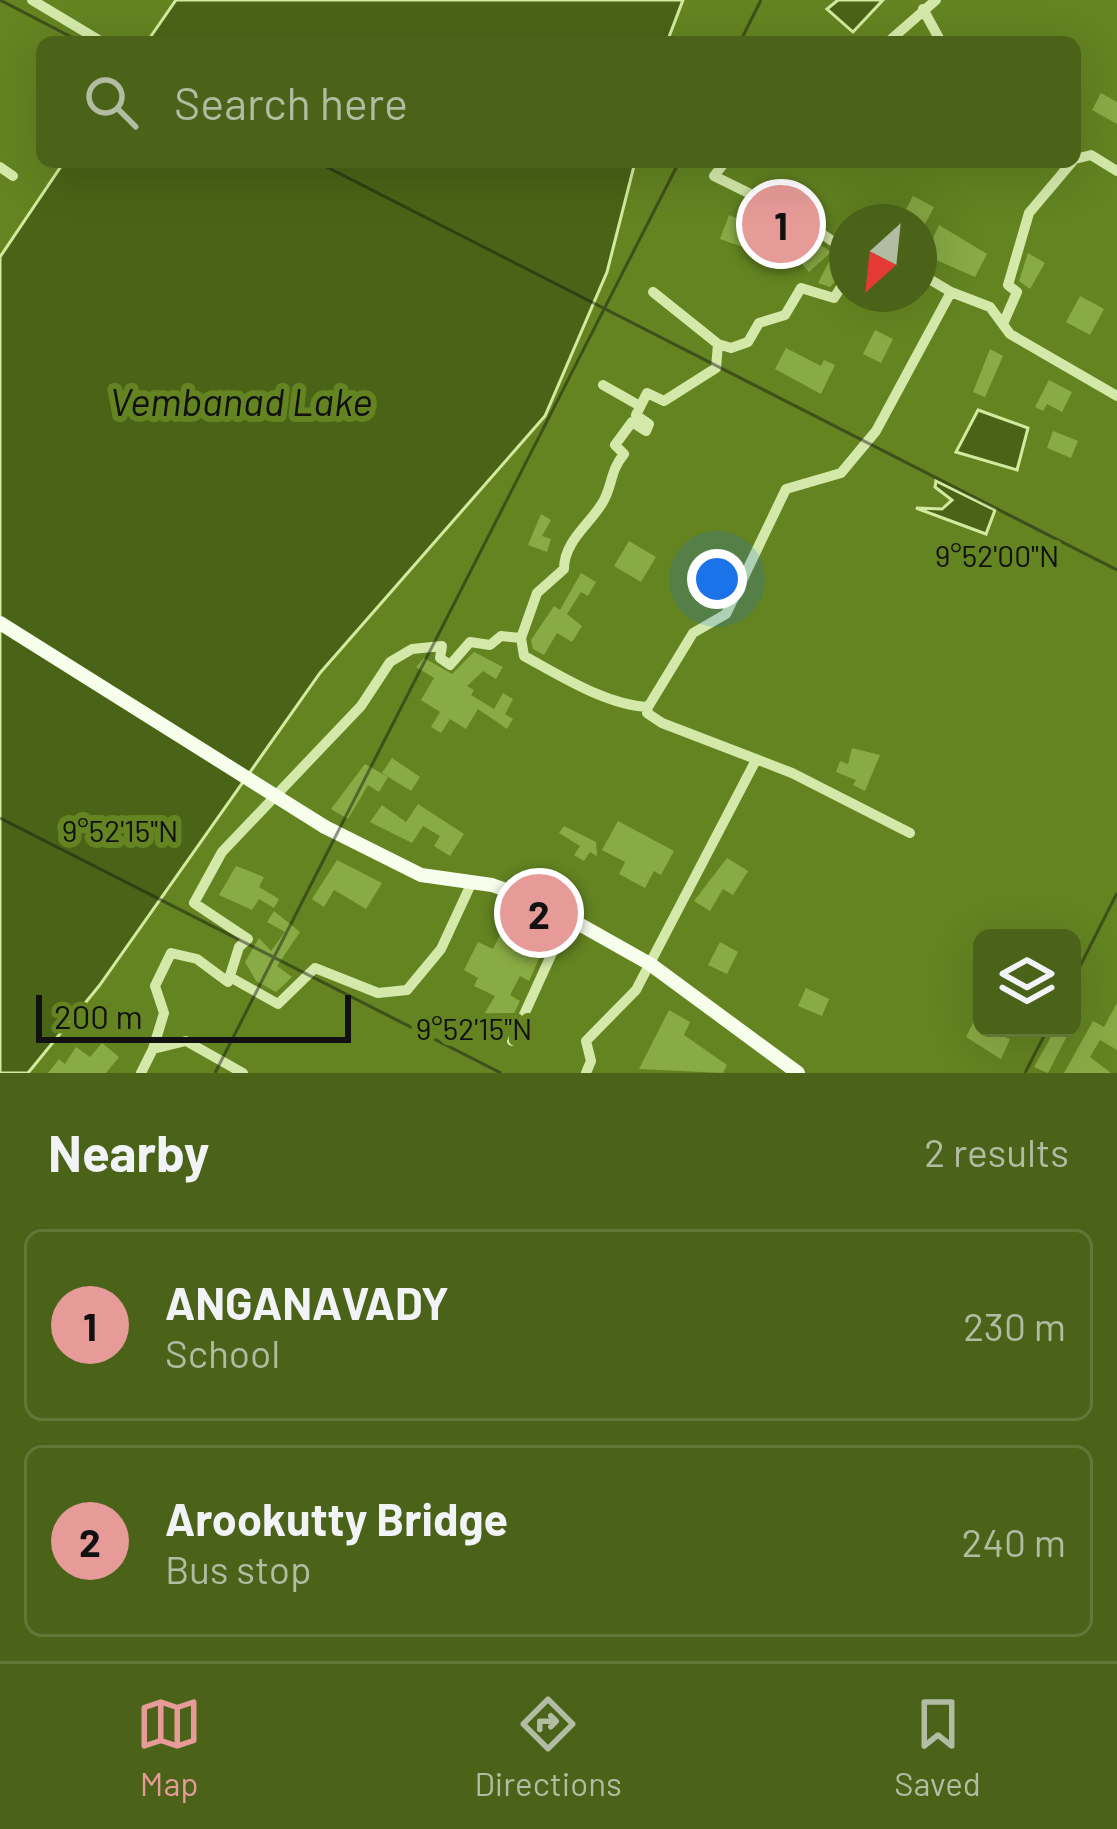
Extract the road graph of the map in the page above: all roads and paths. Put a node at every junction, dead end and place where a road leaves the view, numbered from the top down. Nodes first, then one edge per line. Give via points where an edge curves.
1 (32, 0) edge
2 (936, 0) edge
3 (923, 9) junction
4 (92, 36) edge
5 (894, 36) edge
6 (938, 36) edge
7 (1081, 158) edge
8 (0, 167) edge
9 (720, 168) edge
10 (1063, 168) edge
11 (1117, 171) edge
12 (13, 176) dead end
13 (829, 239) edge
14 (937, 284) edge
15 (653, 292) dead end
16 (951, 292) junction
17 (829, 296) edge
18 (1003, 324) junction
19 (718, 344) junction
20 (603, 385) dead end
21 (1117, 396) edge
22 (640, 406) junction
23 (0, 623) edge
24 (521, 638) junction
25 (648, 706) junction
26 (756, 760) junction
27 (910, 833) dead end
28 (472, 882) junction
29 (568, 918) junction
30 (650, 964) junction
31 (230, 976) junction
32 (512, 1041) dead end
33 (153, 1049) junction
34 (140, 1073) edge
35 (242, 1073) edge
36 (586, 1073) edge
37 (798, 1073) edge

1 - 4 street
2 - 3 street
3 - 5 street
3 - 6 street
7 - 11 street via 1091,155
8 - 12 street
9 - 13 street via 714,176
10 - 18 street via 1029,213 1008,286 1017,292
14 - 16 street
15 - 19 street
16 - 18 street via 990,307
16 - 25 street via 876,431 841,473 786,489 726,614 693,633
17 - 19 street via 801,288 785,315 759,322 748,342
18 - 21 street
19 - 22 street via 716,368 664,401 647,392
20 - 22 street
22 - 24 street via 646,431 632,422 615,445 623,454 609,472 603,503 565,554 564,569 537,593
23 - 28 main road, bridge via 325,827 421,875
24 - 25 street via 524,656 564,678
24 - 31 street via 470,642 450,665 440,658 442,646 390,662 361,706 222,852 194,903 248,939
25 - 26 street via 662,723
26 - 27 street
26 - 30 street
28 - 29 main road
28 - 31 street via 441,949 407,990 378,993 315,968 278,1004
29 - 30 main road
29 - 32 street
30 - 36 street via 586,1041
30 - 37 main road
31 - 33 street via 228,982 171,952 155,986 164,1013
33 - 34 street
33 - 35 street via 186,1041

